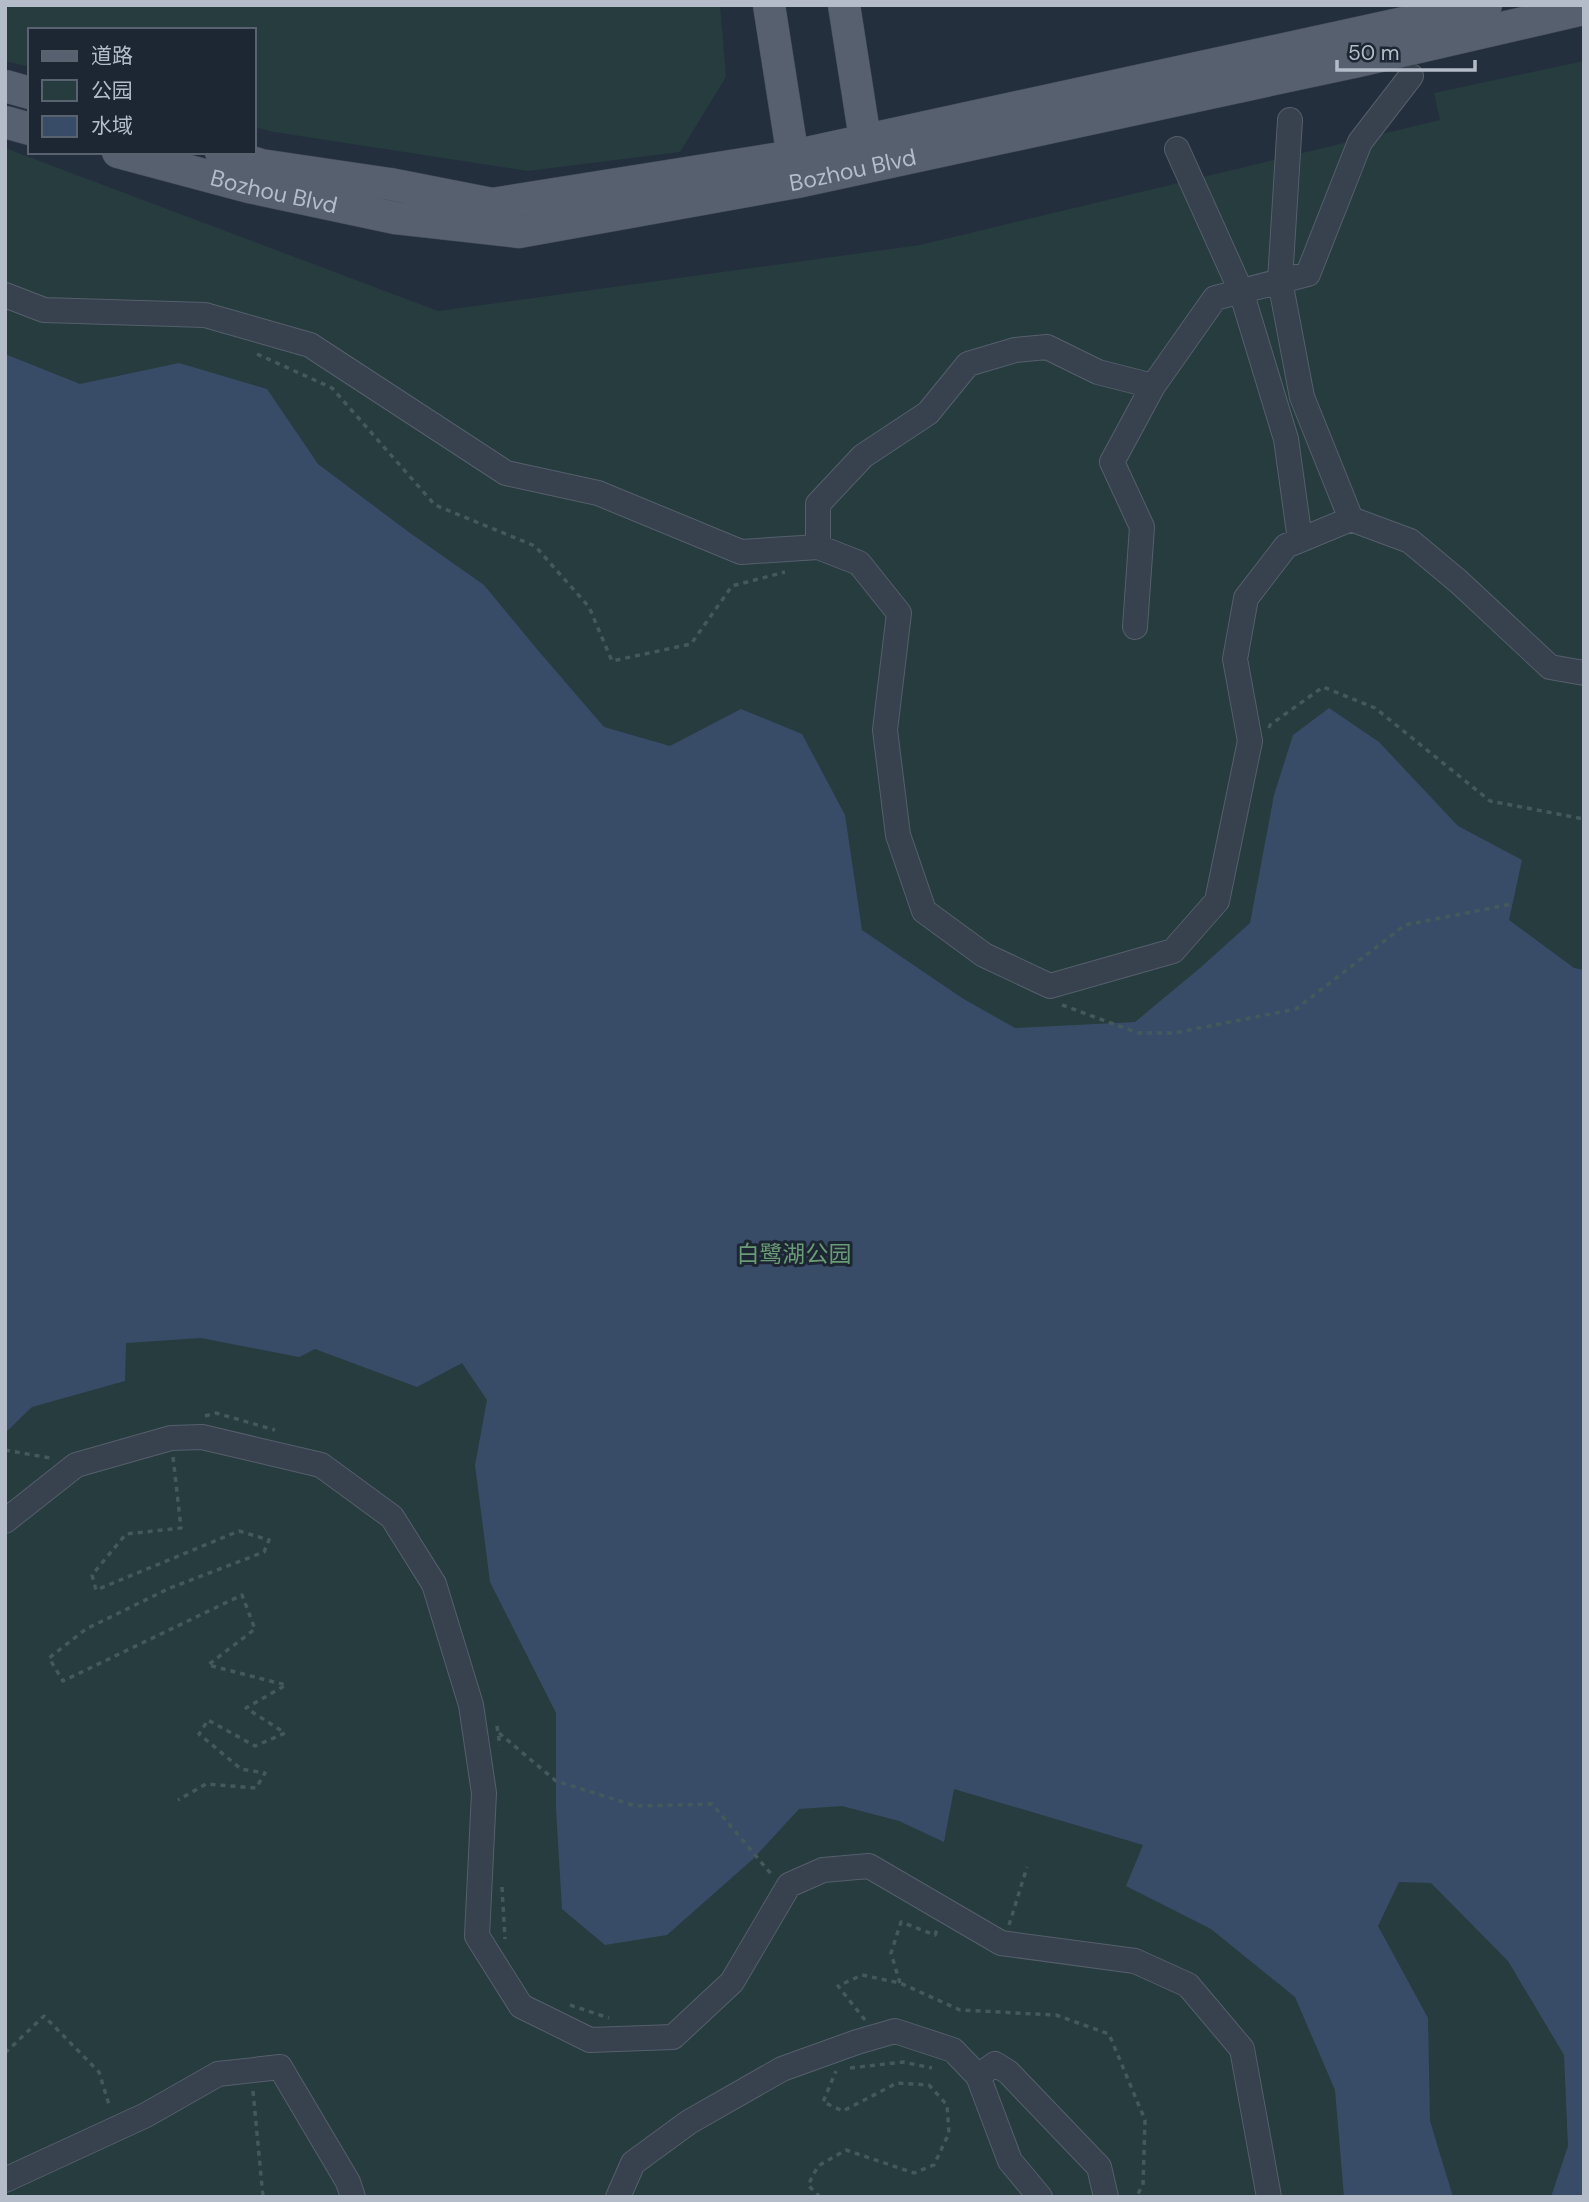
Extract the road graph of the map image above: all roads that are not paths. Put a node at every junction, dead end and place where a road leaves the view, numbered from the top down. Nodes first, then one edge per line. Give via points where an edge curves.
1 (769, 5) edge
2 (844, 5) edge
3 (1486, 5) edge
4 (1584, 9) edge
5 (1411, 76) dead end
6 (5, 86) edge
7 (28, 92) edge
8 (1290, 120) dead end
9 (5, 122) edge
10 (28, 128) edge
11 (1177, 149) dead end
12 (868, 152) junction
13 (125, 154) edge
14 (226, 154) edge
15 (795, 169) junction
16 (1280, 281) junction
17 (1241, 291) junction
18 (5, 295) edge
19 (1153, 386) junction
20 (1352, 519) junction
21 (1300, 540) junction
22 (818, 547) junction
23 (1135, 627) dead end
24 (1584, 673) edge
25 (5, 1521) edge
26 (978, 2076) junction
27 (5, 2180) edge
28 (354, 2197) edge
29 (618, 2197) edge
30 (1040, 2197) edge
31 (1106, 2197) edge
32 (1269, 2197) edge

1 - 15 main road
2 - 12 main road
3 - 12 main road, Bozhou Blvd
4 - 12 main road, Bozhou Blvd via 1358,61
5 - 16 lane via 1360,142 1308,274
6 - 7 main road
8 - 16 lane
9 - 10 main road
11 - 17 lane
12 - 15 main road, Bozhou Blvd
13 - 15 main road, Bozhou Blvd via 394,218 519,232
14 - 15 main road, Bozhou Blvd via 261,165 492,204
16 - 17 lane
16 - 20 lane via 1302,397
17 - 19 lane via 1215,298
17 - 21 lane via 1286,439
18 - 22 lane via 44,310 205,316 310,345 506,473 598,493 741,552
19 - 22 lane via 1098,372 1047,347 1015,350 968,364 928,412 863,456 818,504
19 - 23 lane via 1112,462 1142,527
20 - 21 lane
20 - 24 lane via 1410,541 1550,667
21 - 22 lane via 1286,546 1246,598 1235,659 1250,741 1217,901 1172,951 1050,986 984,955 924,911 898,835 885,730 899,613 859,563
25 - 32 lane via 76,1465 172,1438 202,1437 321,1465 393,1517 434,1584 471,1705 484,1793 477,1936 521,2007 590,2040 673,2038 732,1982 789,1885 823,1870 869,1866 946,1912 1006,1933 1135,1961 1188,1986 1242,2049
26 - 29 lane via 953,2050 895,2031 878,2036 782,2069 689,2122 633,2163
26 - 30 lane via 1010,2161
26 - 31 lane via 995,2064 1008,2072 1099,2167
27 - 28 lane via 146,2115 218,2074 280,2067

